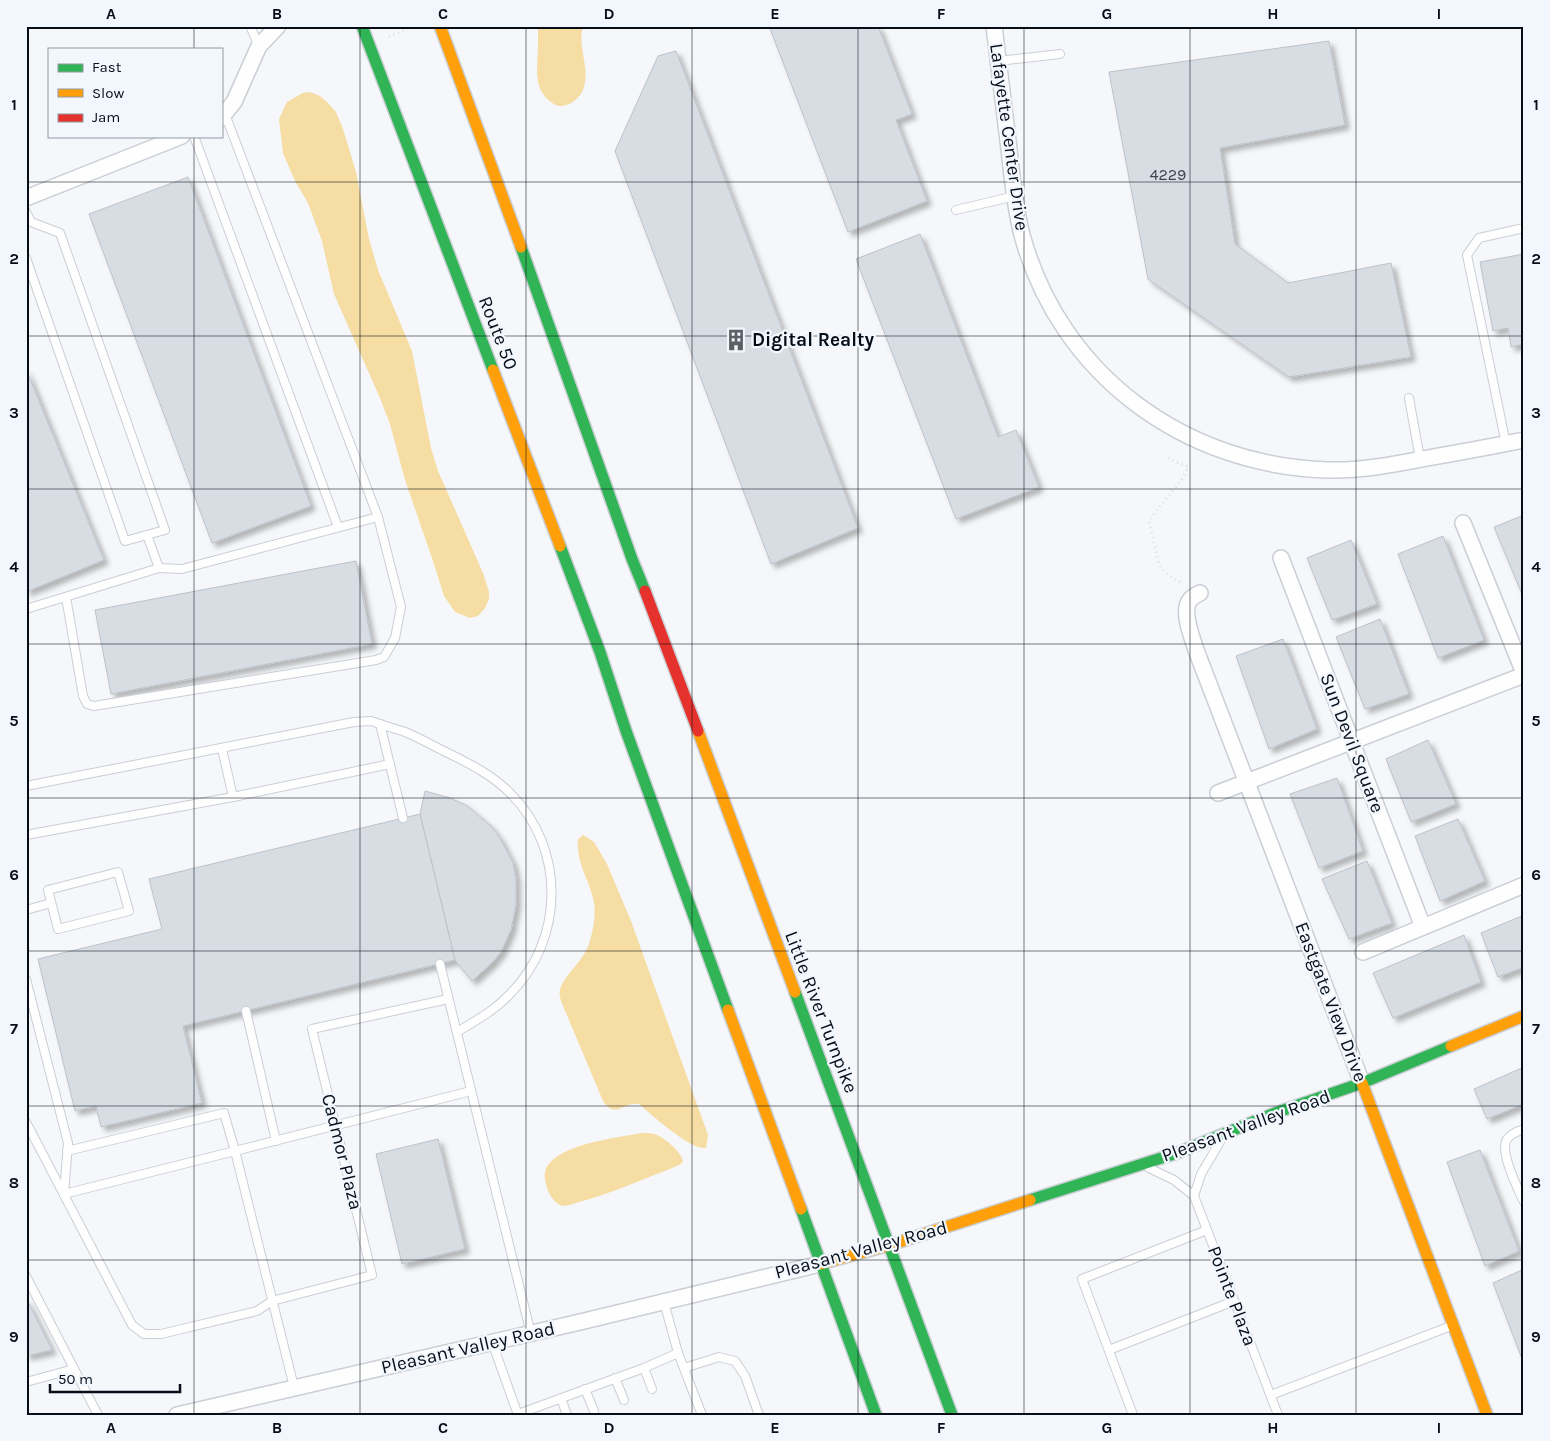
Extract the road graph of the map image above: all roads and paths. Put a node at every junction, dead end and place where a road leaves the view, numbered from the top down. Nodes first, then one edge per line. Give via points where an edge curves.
1 (250, 26) edge
2 (278, 26) edge
3 (362, 26) edge
4 (440, 26) edge
5 (994, 26) edge
6 (405, 30) dead end
7 (386, 39) dead end
8 (259, 46) junction
9 (1060, 54) dead end
10 (998, 61) junction
11 (223, 116) edge
12 (177, 138) edge
13 (195, 138) edge
14 (1015, 196) junction
15 (26, 198) edge
16 (956, 210) dead end
17 (26, 212) edge
18 (28, 224) edge
19 (1524, 228) edge
20 (26, 258) edge
21 (1409, 398) dead end
22 (1524, 440) edge
23 (1506, 444) junction
24 (1168, 458) dead end
25 (1420, 459) junction
26 (378, 518) junction
27 (1463, 523) dead end
28 (338, 527) junction
29 (147, 535) junction
30 (1281, 558) dead end
31 (159, 568) junction
32 (1200, 593) joint
33 (66, 597) junction
34 (26, 609) edge
35 (1524, 674) edge
36 (380, 724) junction
37 (1351, 740) junction
38 (222, 749) junction
39 (390, 764) junction
40 (1246, 782) junction
41 (26, 786) edge
42 (1218, 792) dead end
43 (233, 797) junction
44 (403, 818) dead end
45 (26, 835) edge
46 (1524, 885) edge
47 (51, 903) junction
48 (26, 910) edge
49 (1423, 927) junction
50 (1363, 952) dead end
51 (440, 964) dead end
52 (26, 979) edge
53 (448, 999) junction
54 (246, 1011) dead end
55 (1524, 1016) edge
56 (457, 1032) junction
57 (1362, 1083) junction
58 (471, 1091) junction
59 (26, 1122) edge
60 (336, 1126) junction
61 (1524, 1129) edge
62 (1225, 1134) junction
63 (276, 1141) junction
64 (67, 1151) junction
65 (235, 1151) junction
66 (1141, 1164) junction
67 (64, 1194) junction
68 (1194, 1196) junction
69 (1524, 1202) edge
70 (1207, 1230) junction
71 (890, 1245) junction
72 (820, 1264) junction
73 (26, 1276) edge
74 (272, 1301) junction
75 (1234, 1301) junction
76 (664, 1302) junction
77 (1453, 1325) junction
78 (530, 1334) junction
79 (492, 1342) junction
80 (1109, 1350) junction
81 (678, 1353) junction
82 (644, 1368) junction
83 (684, 1368) junction
84 (74, 1369) junction
85 (615, 1378) junction
86 (26, 1382) edge
87 (294, 1387) junction
88 (586, 1389) junction
89 (652, 1389) dead end
90 (1271, 1395) junction
91 (561, 1398) junction
92 (624, 1400) dead end
93 (594, 1411) dead end
94 (518, 1414) edge
95 (98, 1415) edge
96 (177, 1415) edge
97 (567, 1415) edge
98 (702, 1415) edge
99 (759, 1415) edge
100 (876, 1415) edge
101 (952, 1415) edge
102 (1134, 1415) edge
103 (1278, 1415) edge
104 (1487, 1415) edge

1 - 8 lane
2 - 8 street
3 - 72 main road, Route 50 via 600,652
4 - 71 main road, Little River Turnpike via 632,559
5 - 10 street, Lafayette Center Drive
6 - 7 path
8 - 11 street via 234,102
9 - 10 lane
10 - 14 street, Lafayette Center Drive
11 - 26 lane
12 - 15 street
13 - 28 lane
14 - 16 lane
14 - 25 street, Lafayette Center Drive via 1031,264 1059,320 1109,382 1160,422 1188,437 1265,464 1330,470
17 - 18 lane
18 - 29 lane via 60,233 166,530
19 - 23 lane via 1479,238 1467,255
20 - 29 lane via 125,541
21 - 25 lane
22 - 23 street, Lafayette Center Drive
23 - 25 street, Lafayette Center Drive
24 - 32 path via 1188,467 1185,476 1149,522 1154,546 1163,570
26 - 28 lane
26 - 33 lane via 401,607 395,638 384,657 376,660 94,706 87,704 83,696
27 - 35 street
28 - 31 lane via 182,568
29 - 31 lane
30 - 37 street, Sun Devil Square
31 - 33 lane
32 - 40 street, Eastgate View Drive via 1190,598 1186,607 1189,627
33 - 34 lane
35 - 37 street
36 - 38 lane via 354,722
36 - 39 lane
36 - 56 lane via 405,732 483,770 496,780 528,814 548,856 552,892 549,925 538,953 511,994
37 - 40 street
37 - 49 street, Sun Devil Square
38 - 41 lane
38 - 43 lane
39 - 43 lane
39 - 44 lane
40 - 42 street
40 - 57 street, Eastgate View Drive
43 - 45 lane
46 - 49 street
47 - 47 lane via 48,890 118,872 129,911 58,929
47 - 48 lane
49 - 50 street
51 - 53 lane
52 - 64 lane via 68,1143
53 - 56 lane
53 - 60 lane, Cadmor Plaza via 312,1029
54 - 63 lane
55 - 57 main road, Pleasant Valley Road
56 - 58 lane
57 - 62 main road, Pleasant Valley Road
57 - 77 main road, Eastgate View Drive
58 - 60 lane
58 - 78 lane
59 - 67 lane
60 - 63 lane
60 - 74 lane, Cadmor Plaza via 372,1275
61 - 69 lane via 1506,1140 1505,1149
62 - 66 main road, Pleasant Valley Road
62 - 68 lane via 1201,1174
63 - 65 lane
64 - 65 lane via 224,1113
64 - 67 lane
65 - 67 lane
65 - 74 lane
66 - 68 lane via 1174,1180
66 - 71 main road, Pleasant Valley Road
67 - 74 lane via 132,1325 144,1334 161,1334 257,1311
68 - 70 lane, Pointe Plaza
70 - 75 lane, Pointe Plaza
70 - 80 lane via 1082,1279
71 - 72 main road, Pleasant Valley Road
71 - 101 main road, Little River Turnpike
72 - 76 street, Pleasant Valley Road
72 - 100 main road
73 - 84 lane
74 - 87 lane
75 - 80 lane
75 - 90 lane, Pointe Plaza
76 - 78 street, Pleasant Valley Road
76 - 81 lane
77 - 90 lane
77 - 104 main road, Eastgate View Drive
78 - 79 street, Pleasant Valley Road
79 - 87 street, Pleasant Valley Road
79 - 94 lane
80 - 102 lane
81 - 82 lane
81 - 83 lane
82 - 85 lane
82 - 89 lane
83 - 98 lane
83 - 99 lane via 719,1357 735,1361 745,1376
84 - 86 lane
84 - 95 lane
85 - 88 lane
85 - 92 lane
87 - 96 street, Pleasant Valley Road
88 - 91 lane
88 - 93 lane
90 - 103 lane, Pointe Plaza
91 - 94 lane
91 - 97 lane

